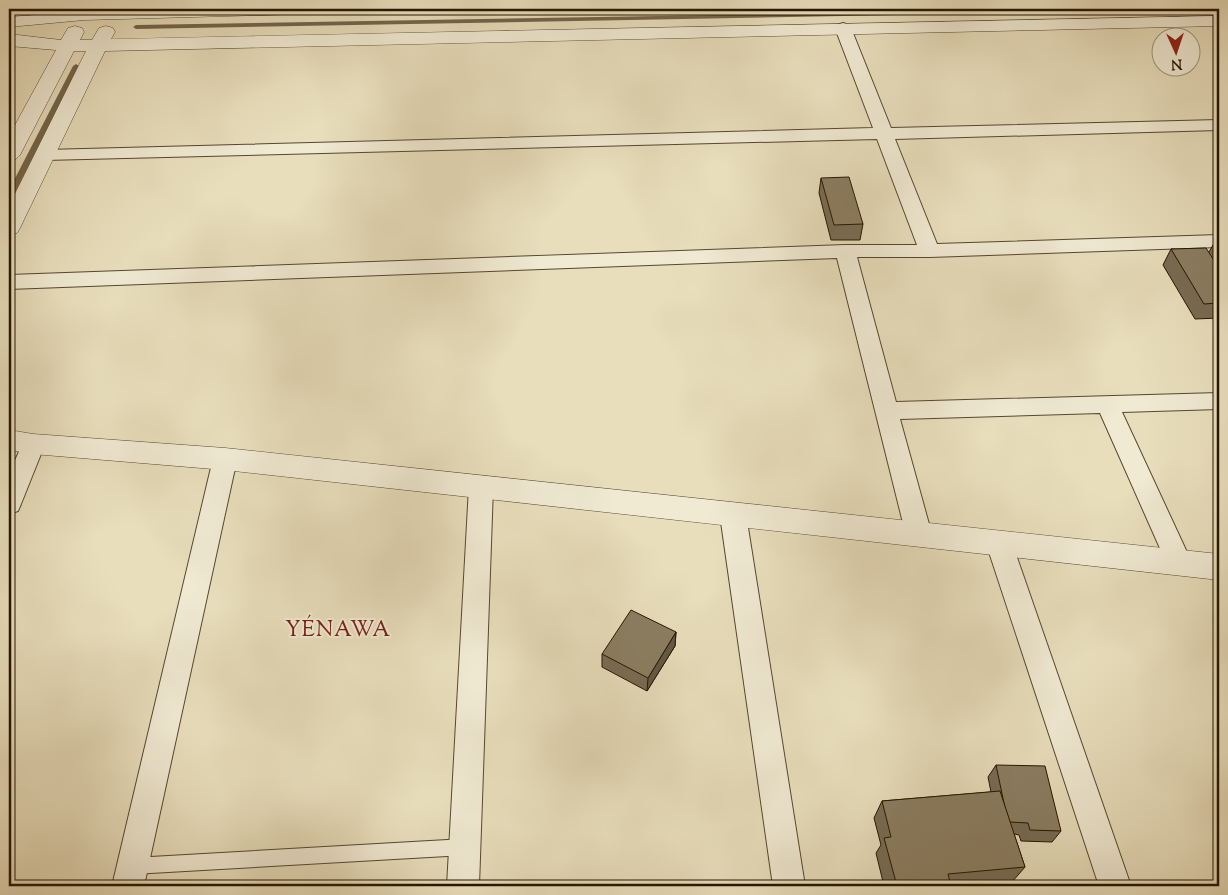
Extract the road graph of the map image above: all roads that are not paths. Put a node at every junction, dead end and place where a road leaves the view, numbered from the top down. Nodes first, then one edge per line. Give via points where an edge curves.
1 (300, 9) edge
2 (120, 11) edge
3 (85, 12) edge
4 (1082, 16) edge
5 (1141, 16) edge
6 (1219, 21) edge
7 (9, 22) edge
8 (843, 28) junction
9 (9, 40) edge
10 (98, 45) junction
11 (67, 46) junction
12 (1219, 125) edge
13 (884, 133) junction
14 (9, 155) edge
15 (45, 155) junction
16 (9, 228) edge
17 (1219, 240) edge
18 (930, 251) junction
19 (845, 252) junction
20 (9, 282) edge
21 (1219, 400) edge
22 (1107, 404) junction
23 (887, 411) junction
24 (21, 442) edge
25 (225, 459) junction
26 (481, 487) junction
27 (9, 504) edge
28 (733, 515) junction
29 (919, 535) junction
30 (999, 543) junction
31 (1179, 563) junction
32 (1219, 567) edge
33 (465, 847) junction
34 (130, 876) edge
35 (464, 886) edge
36 (789, 886) edge
37 (1115, 886) edge

1 - 2 street
2 - 3 street
2 - 10 street
3 - 7 street
3 - 11 street
4 - 5 street
4 - 8 street
5 - 6 street
8 - 10 street
8 - 13 street
9 - 11 street
10 - 11 street
10 - 15 street
11 - 14 street
12 - 13 street
13 - 15 street
13 - 18 street
15 - 16 street
17 - 18 street
18 - 19 street
19 - 20 street
19 - 23 street
21 - 22 street
22 - 23 street
22 - 31 street
23 - 29 street
24 - 25 street
24 - 27 street
25 - 26 street
25 - 34 street
26 - 28 street
26 - 33 street
28 - 29 street
28 - 36 street
29 - 30 street
30 - 31 street
30 - 37 street
31 - 32 street
33 - 34 lane
33 - 35 street

